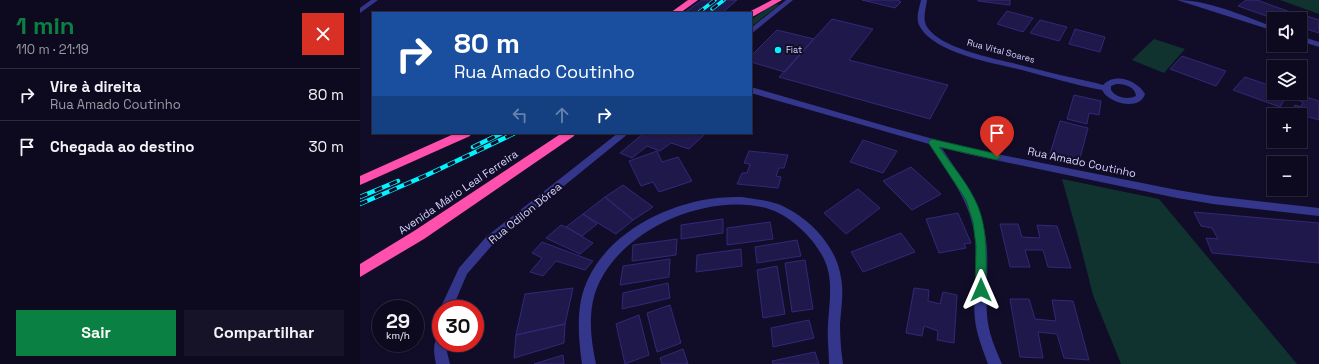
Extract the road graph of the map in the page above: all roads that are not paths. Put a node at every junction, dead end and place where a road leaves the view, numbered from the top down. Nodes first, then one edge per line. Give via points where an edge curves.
1 (375, 0) edge
2 (694, 0) edge
3 (760, 0) edge
4 (778, 0) edge
5 (790, 0) edge
6 (924, 0) edge
7 (1180, 0) edge
8 (360, 11) edge
9 (676, 12) edge
10 (745, 12) edge
11 (752, 13) edge
12 (1267, 27) edge
13 (752, 31) edge
14 (1307, 41) edge
15 (1319, 45) edge
16 (1106, 88) dead end
17 (752, 90) edge
18 (464, 134) edge
19 (569, 134) edge
20 (623, 134) edge
21 (932, 142) junction
22 (360, 182) edge
23 (1319, 212) edge
24 (360, 270) edge
25 (450, 300) edge
26 (440, 352) edge
27 (443, 364) edge
28 (589, 364) edge
29 (836, 364) edge
30 (995, 364) edge

1 - 8 street
2 - 9 highway
3 - 10 highway
4 - 11 highway
5 - 13 street
6 - 16 street, Rua Vital Soares via 921,23 925,30 940,42 967,53
7 - 12 street
14 - 15 street
17 - 21 street, Rua Amado Coutinho
18 - 22 highway
19 - 24 highway, Avenida Mário Leal Ferreira via 419,235
20 - 25 street, Rua Odilon Dórea via 490,240 463,271
21 - 23 street, Rua Amado Coutinho via 1177,194
21 - 30 street via 970,200 978,222 981,246 981,316
26 - 27 street
28 - 29 street via 584,332 587,303 595,278 613,253 630,236 649,223 672,213 723,202 745,201 765,204 798,220 826,251 836,281

